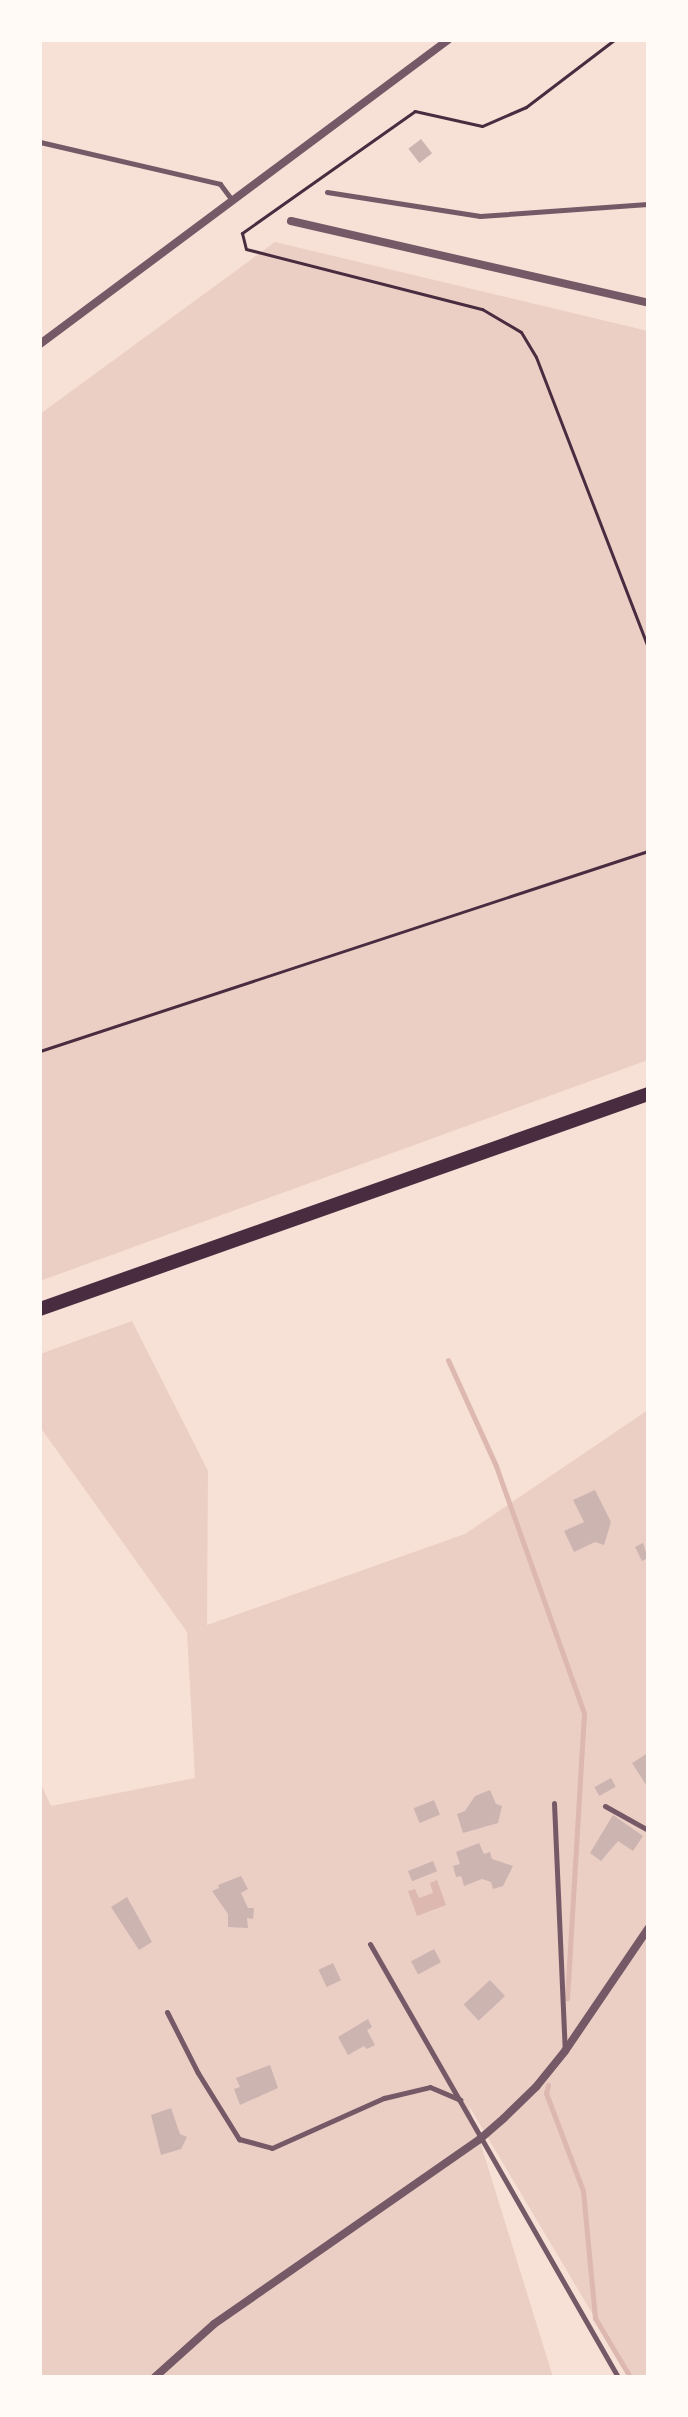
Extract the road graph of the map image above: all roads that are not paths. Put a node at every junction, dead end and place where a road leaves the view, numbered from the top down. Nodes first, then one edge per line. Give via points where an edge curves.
1 (448, 40) edge
2 (40, 142) edge
3 (327, 192) dead end
4 (233, 200) junction
5 (648, 204) edge
6 (291, 221) dead end
7 (648, 303) edge
8 (40, 344) edge
9 (648, 1094) edge
10 (40, 1309) edge
11 (554, 1803) dead end
12 (605, 1806) dead end
13 (648, 1830) edge
14 (648, 1929) edge
15 (370, 1944) dead end
16 (167, 2012) dead end
17 (565, 2051) junction
18 (461, 2101) junction
19 (480, 2139) junction
20 (155, 2377) edge
21 (618, 2377) edge

1 - 4 street
2 - 4 lane via 220,184
3 - 5 lane via 480,216
4 - 8 street
6 - 7 street
9 - 10 main road
11 - 17 lane
12 - 13 lane
14 - 17 street
15 - 18 lane
16 - 18 lane via 239,2139 272,2148 384,2098 430,2087
17 - 19 street via 536,2087
18 - 19 lane
19 - 20 street via 214,2324
19 - 21 lane

